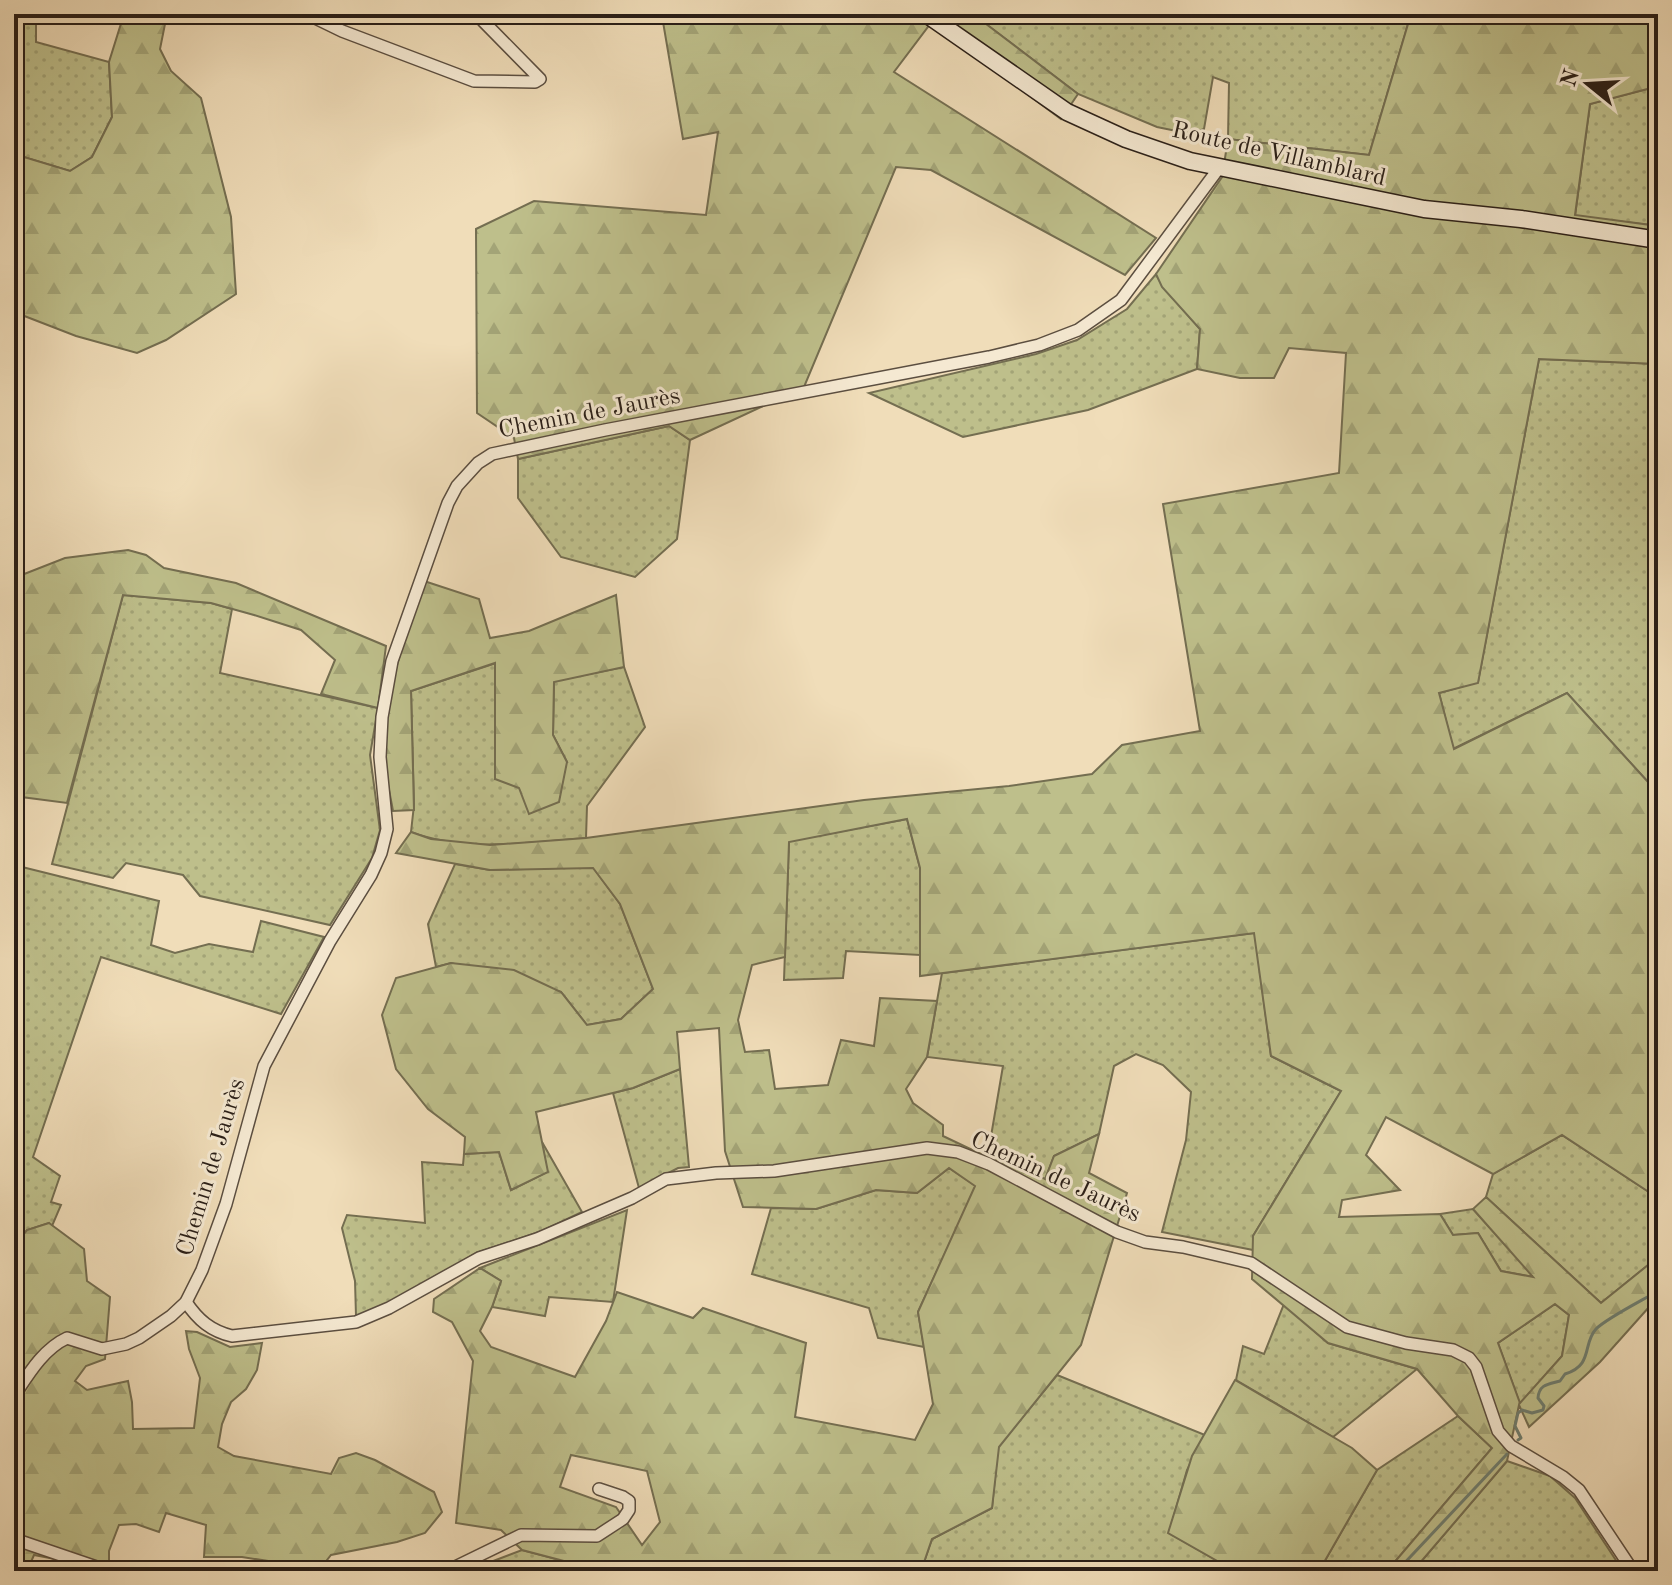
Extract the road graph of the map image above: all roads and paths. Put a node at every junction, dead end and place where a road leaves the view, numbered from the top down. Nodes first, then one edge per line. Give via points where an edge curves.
1 (307, 14) edge
2 (484, 14) edge
3 (926, 14) edge
4 (1219, 168) junction
5 (1658, 240) edge
6 (186, 1302) junction
7 (14, 1396) edge
8 (599, 1489) dead end
9 (14, 1539) edge
10 (108, 1571) edge
11 (447, 1571) edge
12 (1633, 1571) edge

1 - 2 street via 474,81 540,79 483,21
3 - 4 street, Route de Villamblard via 1067,112 1126,139
4 - 5 street, Route de Villamblard via 1424,209
4 - 6 street, Chemin de Jaurès via 1121,300 1078,330 989,357 511,449 478,463 457,486 392,661 382,717 387,829 381,853 264,1066 216,1236
6 - 7 street via 126,1344 102,1349 67,1338 56,1343
6 - 12 street, Chemin de Jaurès via 196,1318 232,1336 356,1322 479,1258 537,1239 666,1179 774,1171 927,1148 958,1152 1117,1232 1251,1263 1347,1327 1469,1358 1498,1431 1511,1446 1579,1490
8 - 11 street via 629,1501 629,1510 597,1536 521,1535
9 - 10 street

